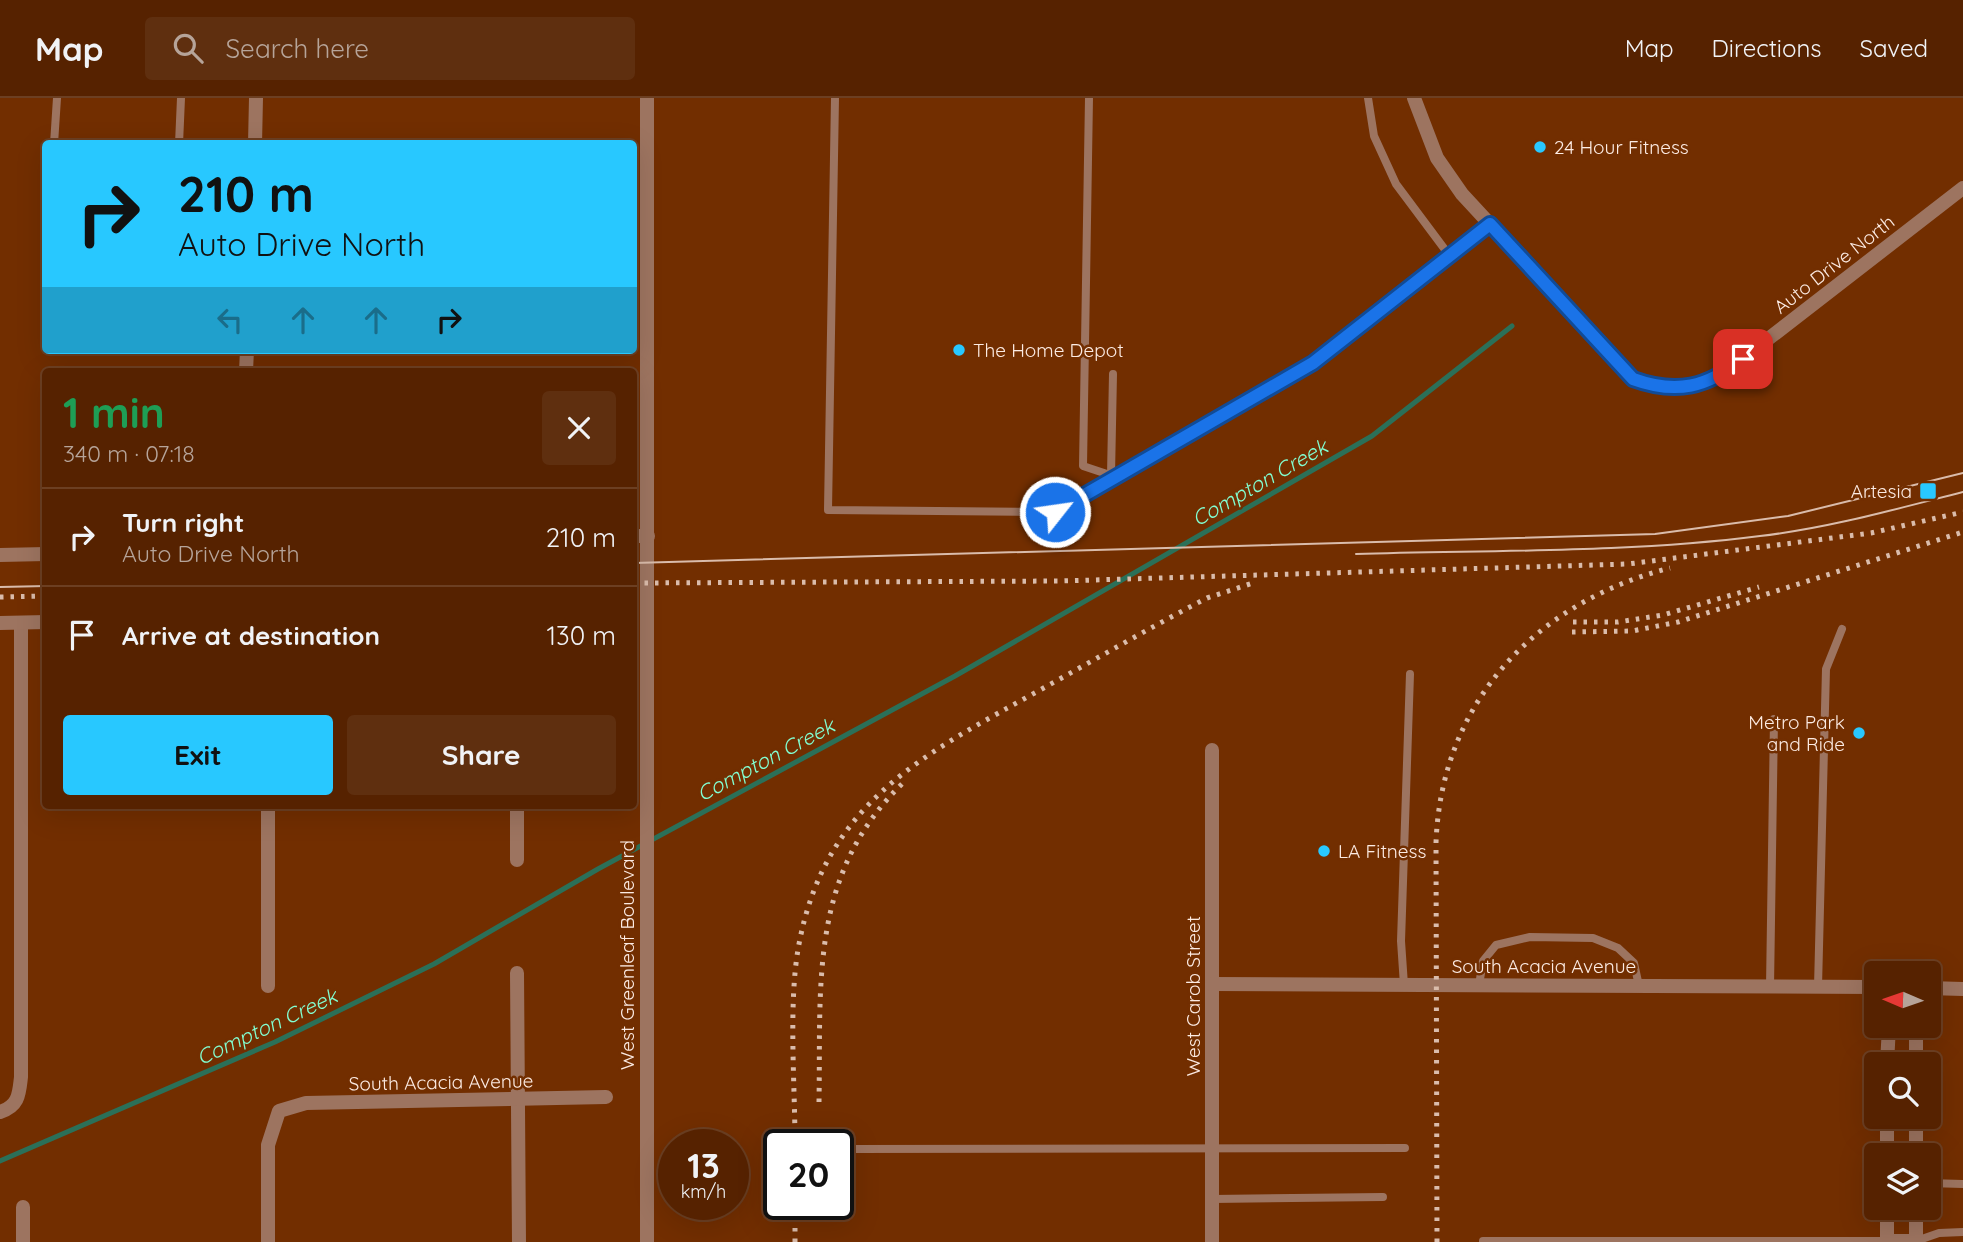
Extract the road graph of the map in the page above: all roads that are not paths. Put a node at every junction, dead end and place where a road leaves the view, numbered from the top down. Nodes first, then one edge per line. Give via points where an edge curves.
1 (57, 98) edge
2 (181, 98) edge
3 (256, 98) edge
4 (647, 98) edge
5 (835, 98) edge
6 (1089, 98) edge
7 (1368, 98) edge
8 (1414, 98) edge
9 (54, 140) edge
10 (179, 140) edge
11 (255, 140) edge
12 (1963, 188) edge
13 (1490, 224) junction
14 (1449, 255) junction
15 (641, 312) edge
16 (1113, 374) dead end
17 (1114, 476) junction
18 (640, 536) edge
19 (42, 554) edge
20 (0, 555) edge
21 (640, 610) edge
22 (21, 622) junction
23 (42, 622) edge
24 (0, 623) edge
25 (1842, 629) dead end
26 (1410, 674) dead end
27 (1774, 719) dead end
28 (1212, 750) dead end
29 (268, 809) edge
30 (517, 809) edge
31 (517, 860) dead end
32 (517, 973) dead end
33 (1212, 984) junction
34 (1404, 985) junction
35 (1479, 985) junction
36 (268, 986) dead end
37 (1639, 986) junction
38 (1770, 987) junction
39 (1818, 987) junction
40 (1864, 987) edge
41 (1941, 988) edge
42 (1963, 989) edge
43 (606, 1097) dead end
44 (518, 1100) junction
45 (7, 1109) edge
46 (1212, 1148) junction
47 (1405, 1148) dead end
48 (854, 1149) edge
49 (1941, 1183) edge
50 (1963, 1184) edge
51 (1383, 1197) dead end
52 (1212, 1199) junction
53 (23, 1207) dead end
54 (1887, 1220) edge
55 (1916, 1220) edge
56 (1963, 1233) edge
57 (1483, 1241) edge
58 (1887, 1241) edge
59 (1916, 1241) edge
60 (23, 1242) edge
61 (268, 1242) edge
62 (519, 1242) edge
63 (647, 1242) edge
64 (1212, 1242) edge

1 - 9 lane
2 - 10 lane
3 - 11 street
4 - 15 street, West Greenleaf Boulevard
5 - 17 lane via 828,510 1055,512
6 - 17 lane via 1083,466
7 - 14 lane via 1374,136 1396,184
8 - 13 street, Auto Drive North via 1437,158
12 - 13 street, Auto Drive North via 1718,377 1692,386 1655,387 1633,379
13 - 14 lane
14 - 17 lane via 1313,363
15 - 18 street, West Greenleaf Boulevard
16 - 17 lane
18 - 21 street, West Greenleaf Boulevard via 646,583
19 - 20 street
21 - 63 street, West Greenleaf Boulevard via 646,816
22 - 23 street
22 - 24 street
22 - 45 street via 21,1077 18,1100
25 - 39 lane via 1826,669
26 - 34 lane via 1401,941
27 - 38 lane
28 - 33 street, West Carob Street
29 - 36 street
30 - 31 street
32 - 44 street
33 - 34 street, South Acacia Avenue
33 - 46 street, West Carob Street
34 - 35 street, South Acacia Avenue
35 - 37 street, South Acacia Avenue
35 - 37 lane via 1483,961 1496,945 1542,937 1593,938 1618,948 1634,963
37 - 38 street, South Acacia Avenue
38 - 39 street, South Acacia Avenue
39 - 40 street, South Acacia Avenue
41 - 42 street
43 - 44 street, South Acacia Avenue
44 - 61 street, South Acacia Avenue via 306,1103 279,1111 268,1145
44 - 62 street
46 - 47 lane
46 - 48 lane
46 - 52 street, West Carob Street
49 - 50 lane
51 - 52 lane
52 - 64 street, West Carob Street
53 - 60 street
54 - 58 street
55 - 59 street
56 - 59 lane via 1939,1233
57 - 58 lane
58 - 59 street

